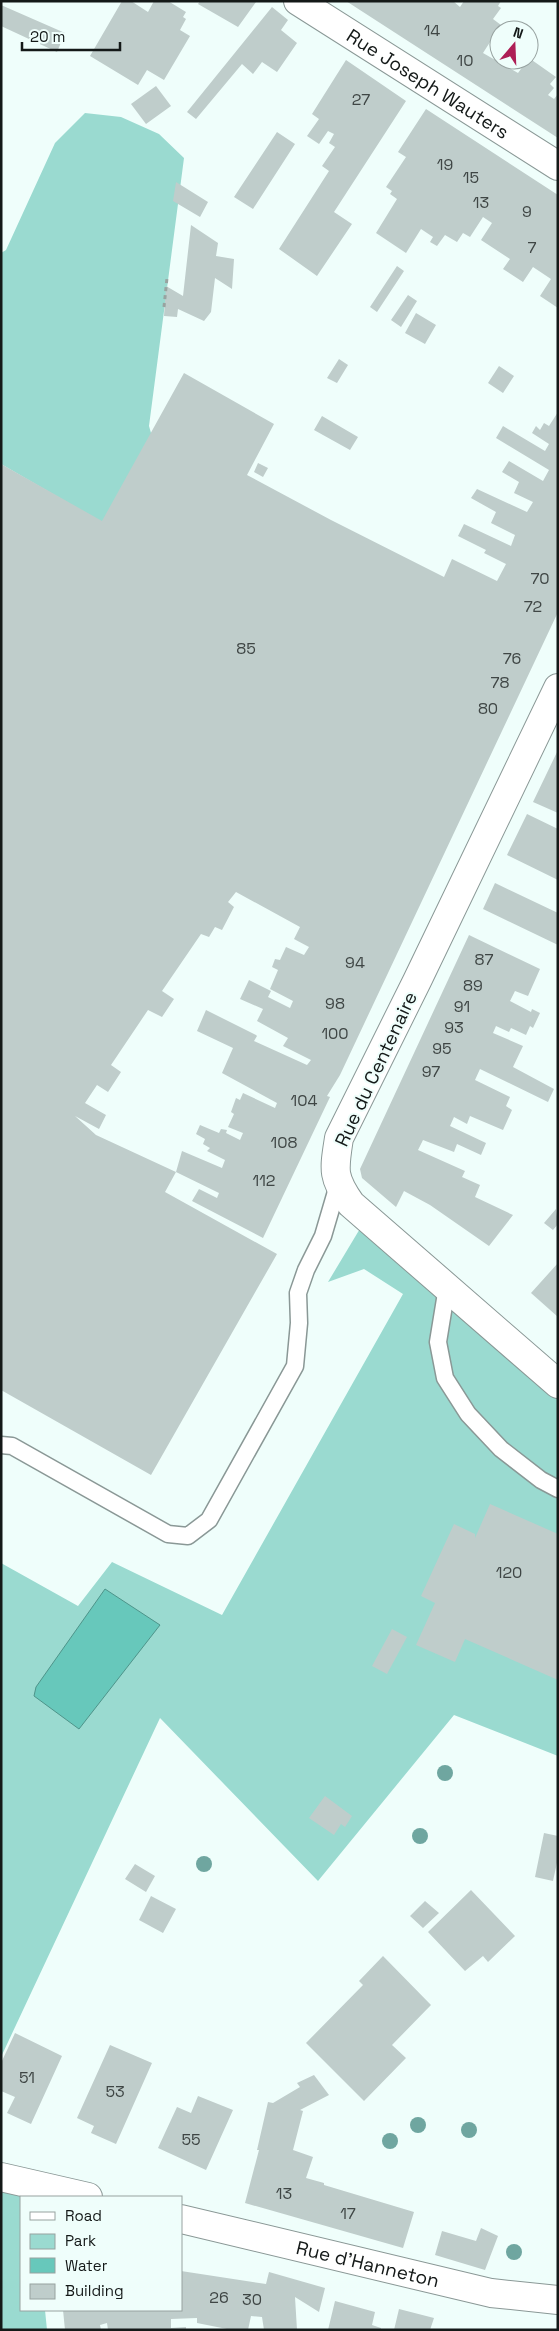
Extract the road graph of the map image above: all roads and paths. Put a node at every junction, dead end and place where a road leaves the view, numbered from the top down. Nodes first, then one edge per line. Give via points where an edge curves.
1 (298, 1) edge
2 (558, 166) edge
3 (167, 278) dead end
4 (164, 307) dead end
5 (558, 688) edge
6 (338, 1185) junction
7 (447, 1287) junction
8 (558, 1384) edge
9 (1, 1445) edge
10 (558, 1489) edge
11 (1, 2177) edge
12 (84, 2196) edge
13 (182, 2219) edge
14 (558, 2300) edge

1 - 2 street, Rue Joseph Wauters
3 - 4 path
5 - 6 street, Rue du Centenaire via 339,1138 334,1165
6 - 7 street, Rue du Centenaire via 351,1204
6 - 9 lane via 323,1236 298,1293 295,1366 209,1520 188,1536 168,1534 12,1446
7 - 8 street, Rue du Centenaire
7 - 10 lane via 438,1342 445,1378 468,1414 501,1449
11 - 12 street
13 - 14 street, Rue d'Hanneton via 491,2293

